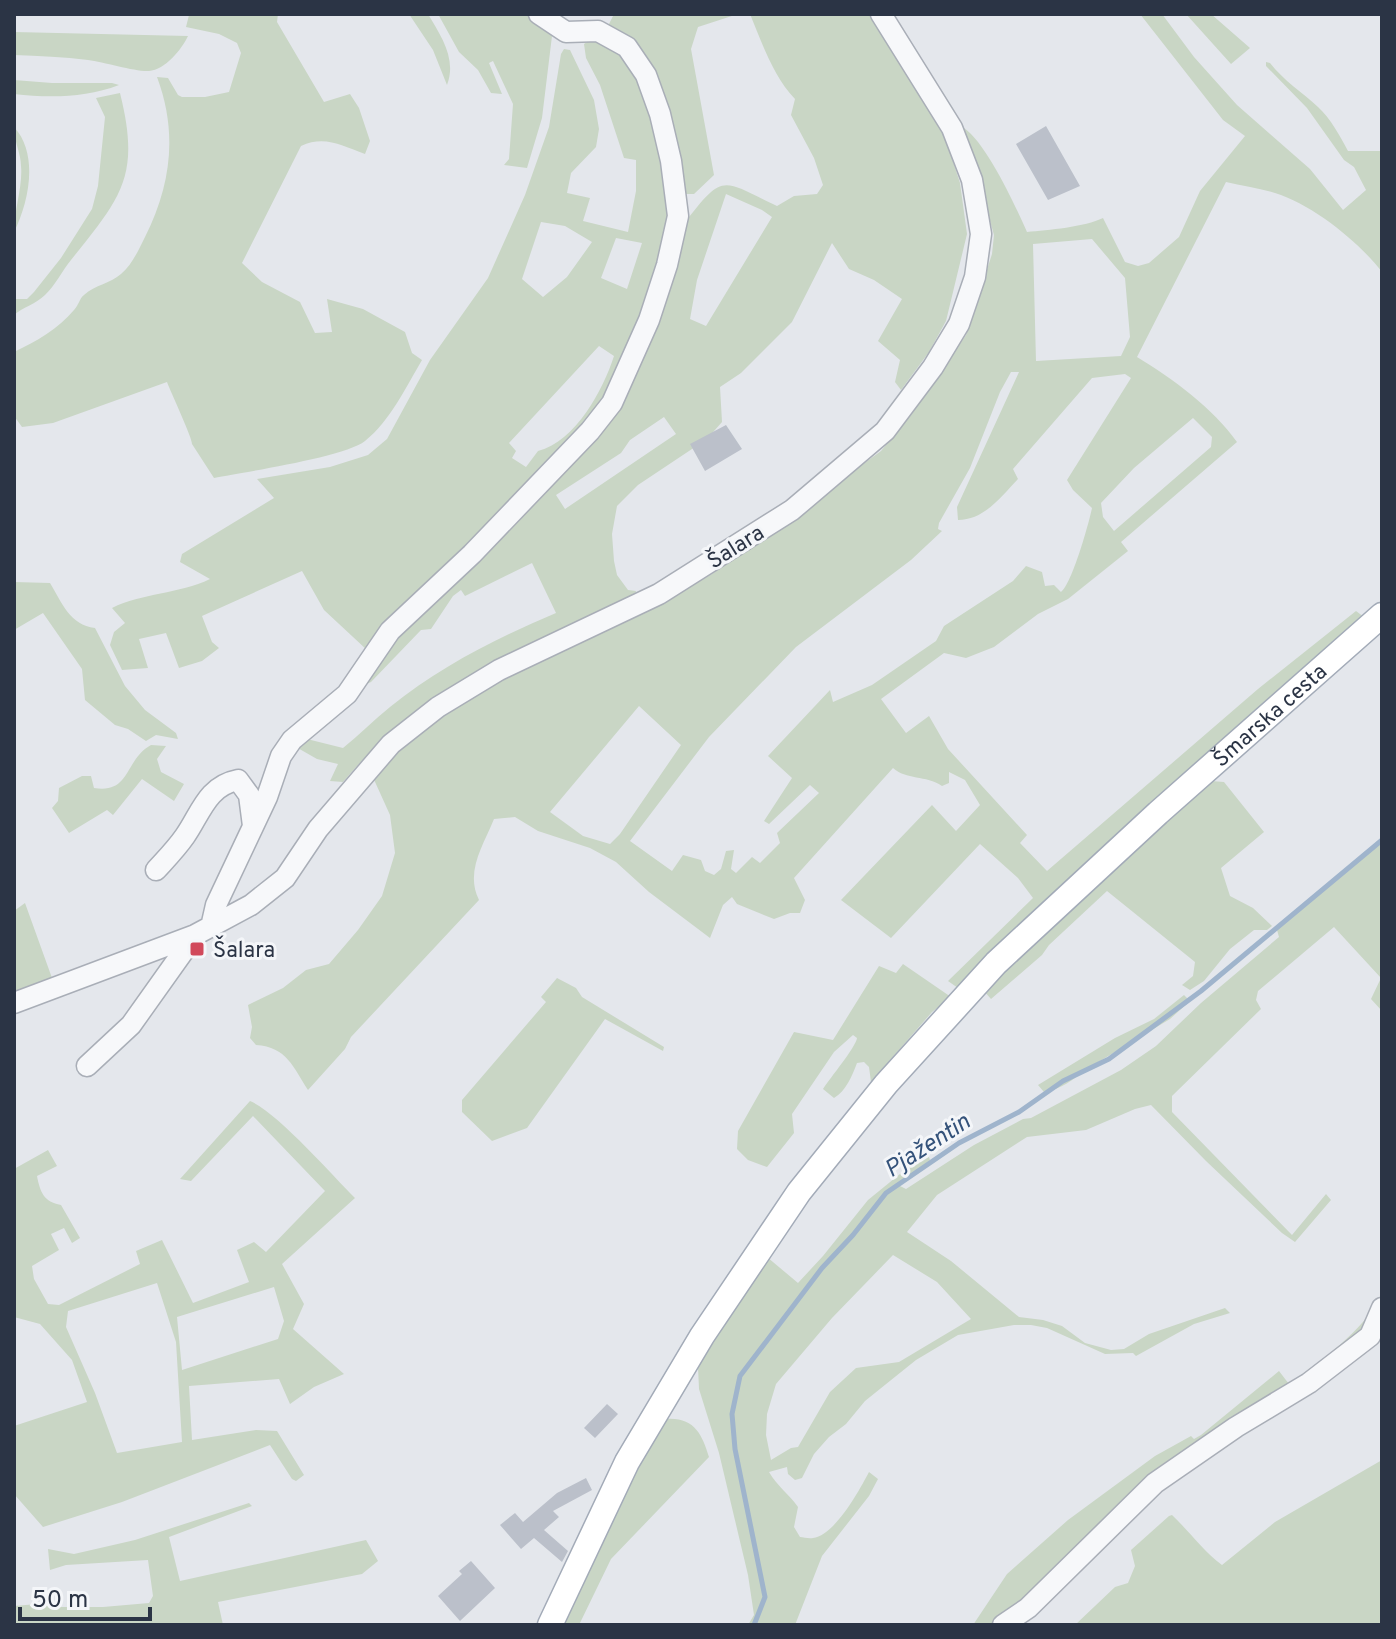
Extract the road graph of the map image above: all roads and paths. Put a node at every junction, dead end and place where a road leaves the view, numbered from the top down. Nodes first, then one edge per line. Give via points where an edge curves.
1 (539, 14) edge
2 (881, 14) edge
3 (1382, 615) edge
4 (253, 826) junction
5 (156, 870) dead end
6 (203, 931) junction
7 (14, 1003) edge
8 (87, 1066) dead end
9 (1382, 1308) edge
10 (550, 1625) edge
11 (1003, 1625) edge

1 - 4 street via 566,32 598,31 627,47 646,75 671,161 678,216 649,320 612,403 590,431 390,631 347,694 292,740
2 - 6 street, Šalara via 952,128 972,180 981,234 975,277 959,324 933,367 885,431 792,510 659,594 499,670 438,707 391,744 318,829 285,878 251,905
3 - 10 main road, Šmarska cesta via 996,963 886,1084 799,1192 702,1336 627,1462
4 - 5 street via 249,795 238,780 226,782 205,799 187,833
4 - 6 street
6 - 7 street, Šalara
6 - 8 street via 131,1025
9 - 11 street via 1370,1336 1309,1383 1155,1483 1028,1608

